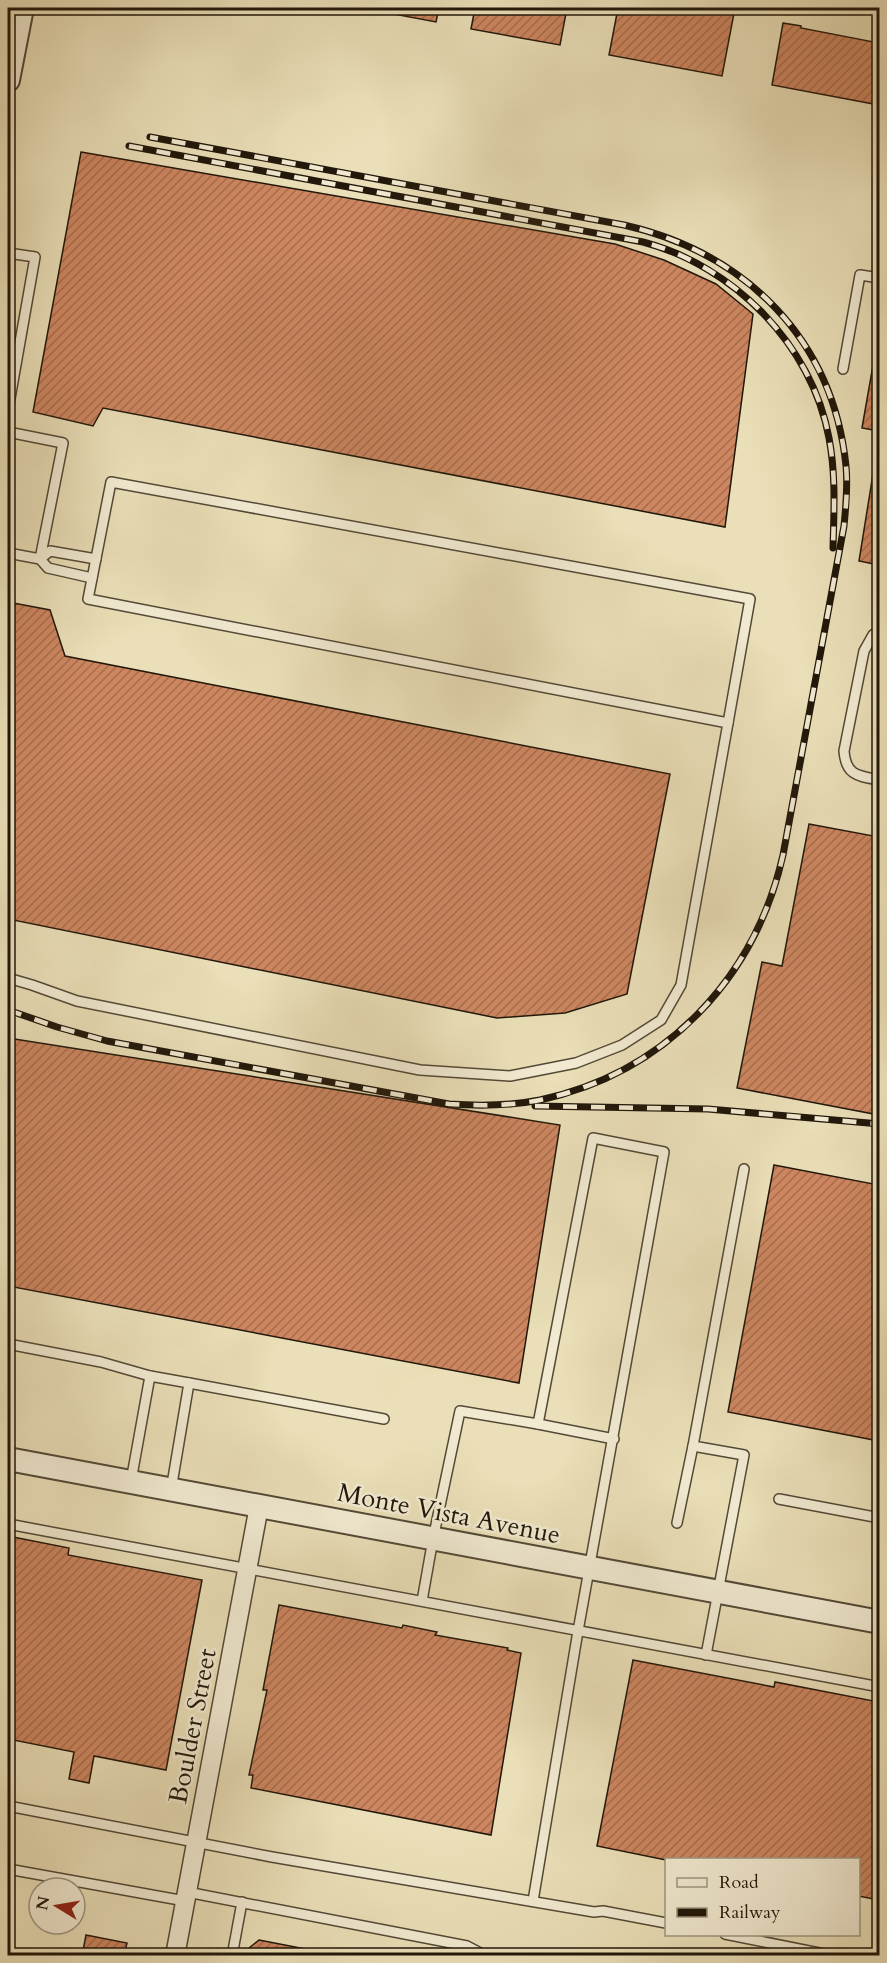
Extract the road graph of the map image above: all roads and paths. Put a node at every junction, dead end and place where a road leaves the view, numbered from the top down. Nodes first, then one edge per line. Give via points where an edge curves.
1 (22, 8) edge
2 (8, 80) edge
3 (8, 253) edge
4 (879, 279) edge
5 (843, 369) dead end
6 (8, 410) edge
7 (8, 432) edge
8 (8, 553) edge
9 (40, 559) junction
10 (96, 559) junction
11 (92, 578) junction
12 (879, 630) edge
13 (728, 723) junction
14 (879, 780) edge
15 (8, 978) edge
16 (744, 1169) dead end
17 (8, 1344) edge
18 (150, 1376) junction
19 (189, 1383) junction
20 (384, 1419) dead end
21 (538, 1424) junction
22 (614, 1438) junction
23 (693, 1446) junction
24 (8, 1459) edge
25 (131, 1482) junction
26 (171, 1490) junction
27 (779, 1499) dead end
28 (259, 1506) junction
29 (879, 1518) edge
30 (677, 1523) dead end
31 (8, 1524) edge
32 (433, 1539) junction
33 (248, 1568) junction
34 (591, 1568) junction
35 (719, 1592) junction
36 (422, 1601) junction
37 (879, 1622) edge
38 (578, 1631) junction
39 (706, 1655) junction
40 (879, 1688) edge
41 (8, 1806) edge
42 (196, 1842) junction
43 (8, 1869) edge
44 (186, 1896) junction
45 (532, 1901) junction
46 (242, 1902) junction
47 (665, 1923) edge
48 (730, 1936) edge
49 (175, 1956) edge
50 (232, 1956) edge
51 (486, 1956) edge
52 (834, 1956) edge

1 - 2 street
3 - 6 lane via 35,257
4 - 5 lane via 860,275
7 - 9 lane via 63,442
8 - 9 lane
9 - 10 lane via 51,551
9 - 11 lane via 48,568
10 - 11 lane
10 - 13 lane via 111,483 750,600
11 - 13 lane via 88,599
12 - 14 lane via 864,651 844,751 852,773
13 - 15 lane via 681,985 662,1020 622,1045 576,1063 510,1076 420,1070 77,1001
16 - 23 lane
17 - 18 lane
18 - 19 lane
18 - 25 lane
19 - 20 lane
19 - 26 lane
21 - 22 lane
21 - 22 lane via 593,1138 664,1152
21 - 32 lane via 460,1411
22 - 34 lane
23 - 30 lane
23 - 35 lane via 744,1455
24 - 25 street, Monte Vista Avenue
25 - 26 street, Monte Vista Avenue
26 - 28 street, Monte Vista Avenue
27 - 29 lane
28 - 32 street, Monte Vista Avenue
28 - 33 street, Boulder Street
31 - 33 lane
32 - 34 street, Monte Vista Avenue
32 - 36 lane
33 - 36 lane
33 - 42 street, Boulder Street
34 - 35 street, Monte Vista Avenue
34 - 38 lane
35 - 37 street, Monte Vista Avenue
35 - 39 lane
36 - 38 lane
38 - 39 lane
38 - 45 lane
39 - 40 lane
41 - 42 lane
42 - 44 street, Boulder Street
42 - 45 lane
43 - 44 lane
44 - 46 lane
44 - 49 street, Boulder Street
45 - 47 lane
46 - 50 lane
46 - 51 lane via 467,1946
48 - 52 lane

